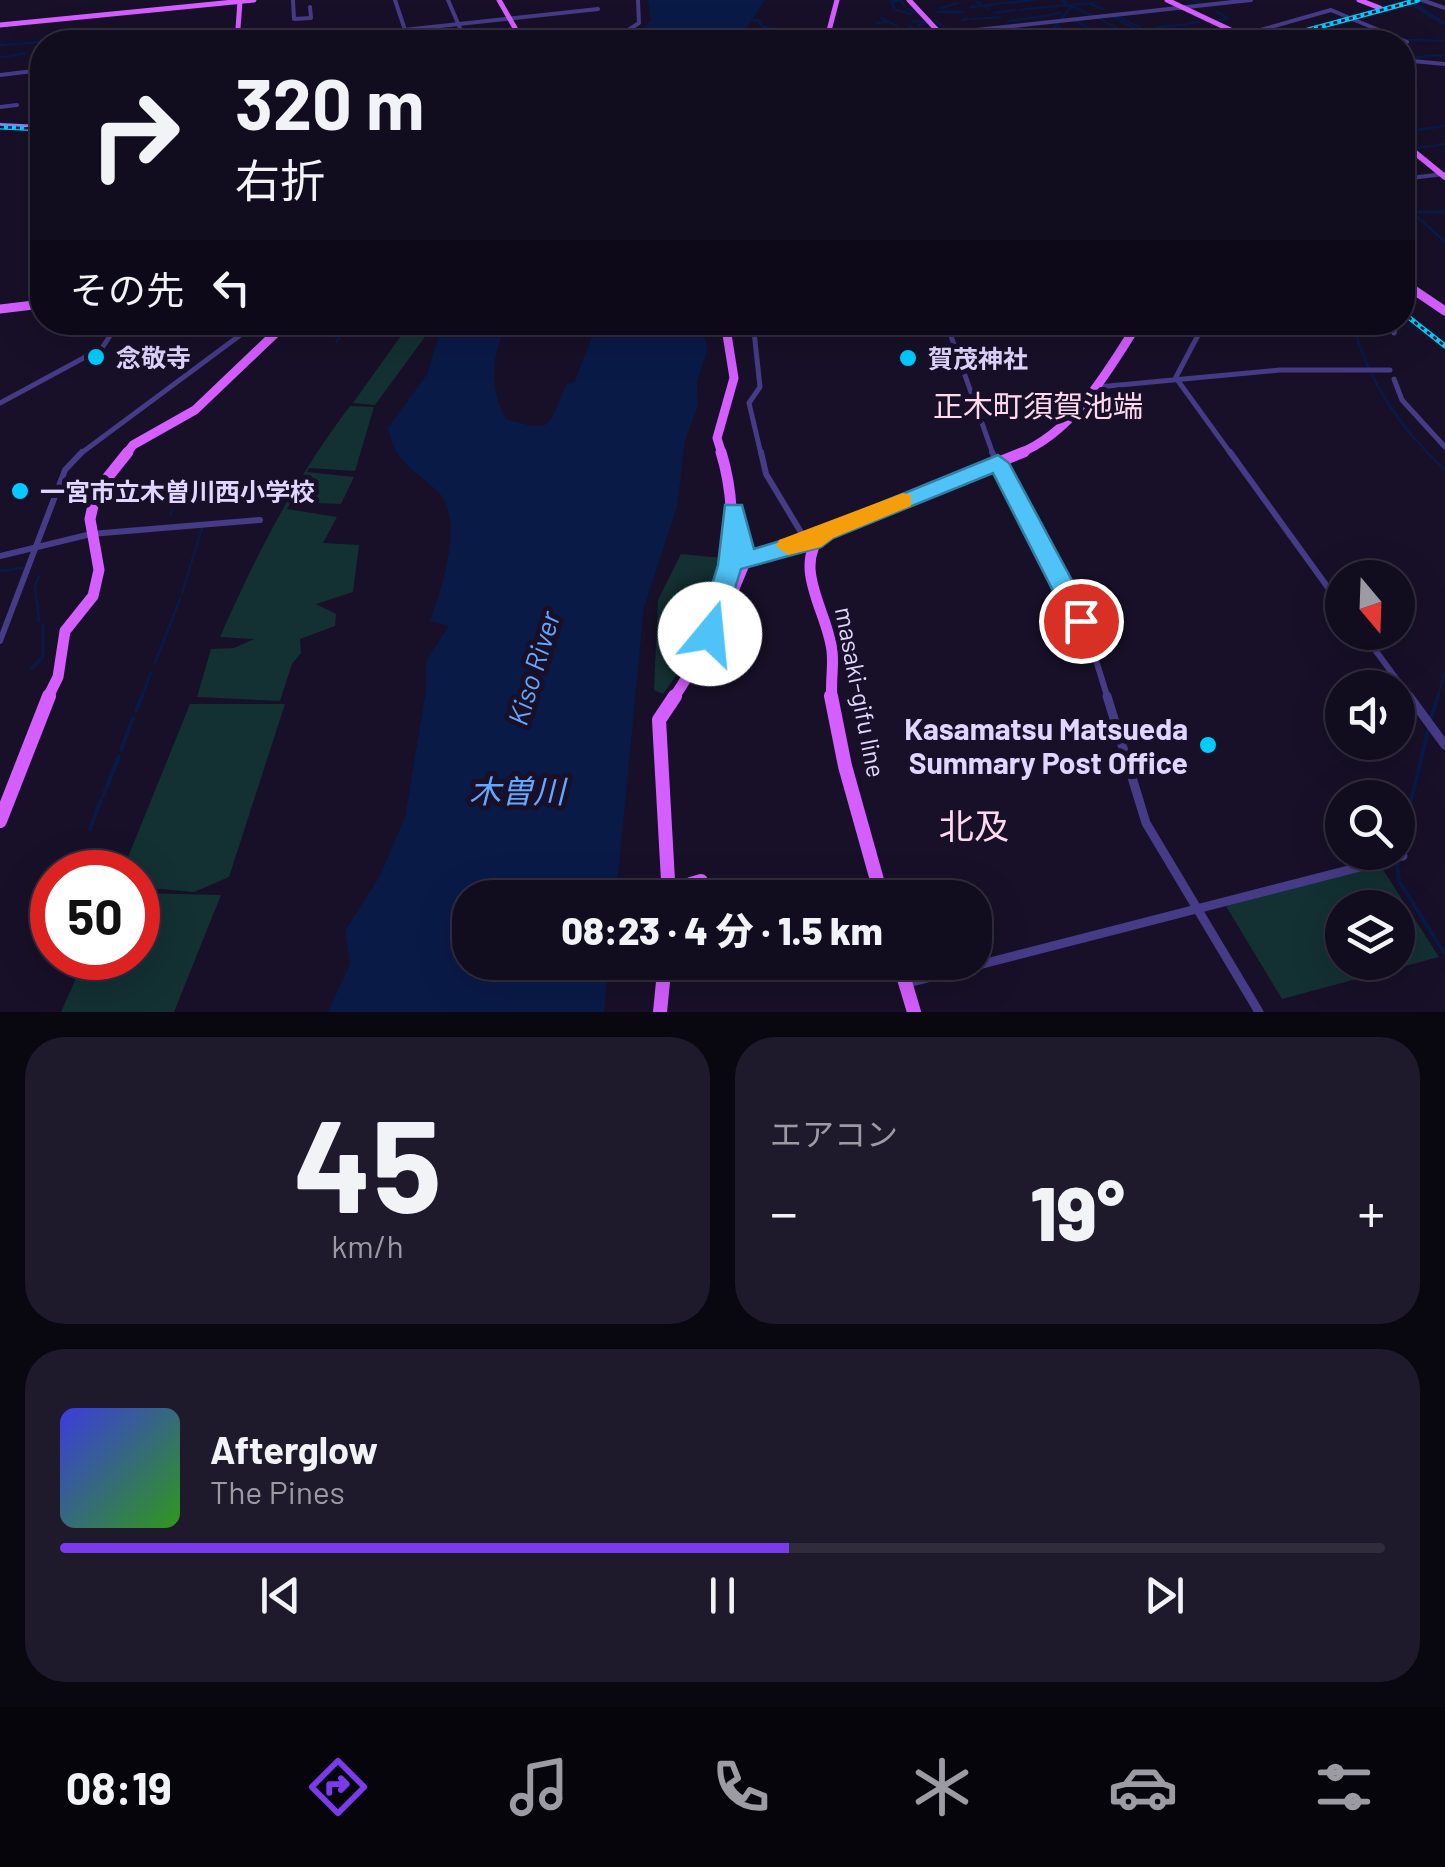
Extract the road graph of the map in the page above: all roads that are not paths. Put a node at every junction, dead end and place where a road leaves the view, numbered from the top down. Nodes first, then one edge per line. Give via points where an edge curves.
1 (252, 0) edge
2 (293, 0) edge
3 (395, 0) edge
4 (448, 0) edge
5 (499, 0) edge
6 (638, 0) edge
7 (838, 0) edge
8 (909, 0) edge
9 (1167, 0) edge
10 (1251, 0) edge
11 (1359, 0) edge
12 (1422, 0) edge
13 (240, 1) edge
14 (1179, 6) junction
15 (310, 7) dead end
16 (1380, 8) dead end
17 (1445, 8) edge
18 (598, 9) dead end
19 (510, 19) junction
20 (458, 24) junction
21 (0, 25) edge
22 (238, 30) edge
23 (405, 30) joint
24 (461, 30) edge
25 (516, 30) edge
26 (628, 30) edge
27 (832, 30) edge
28 (936, 30) edge
29 (974, 30) edge
30 (1228, 30) edge
31 (1257, 30) edge
32 (1378, 30) edge
33 (1415, 61) edge
34 (1445, 64) edge
35 (30, 71) edge
36 (0, 74) edge
37 (16, 104) dead end
38 (0, 106) edge
39 (0, 126) edge
40 (30, 127) edge
41 (1415, 152) edge
42 (1444, 175) edge
43 (1415, 178) edge
44 (1415, 291) edge
45 (30, 305) edge
46 (0, 309) edge
47 (1445, 311) edge
48 (110, 335) edge
49 (242, 335) edge
50 (274, 335) edge
51 (727, 335) edge
52 (754, 335) edge
53 (951, 335) edge
54 (1131, 335) edge
55 (1198, 335) edge
56 (1390, 370) dead end
57 (1176, 378) junction
58 (1394, 380) dead end
59 (1098, 387) junction
60 (0, 403) edge
61 (1445, 447) edge
62 (998, 463) junction
63 (734, 511) junction
64 (260, 520) dead end
65 (91, 534) junction
66 (808, 540) junction
67 (36, 546) junction
68 (0, 556) edge
69 (744, 562) junction
70 (1325, 584) edge
71 (0, 641) edge
72 (1375, 650) edge
73 (684, 683) junction
74 (1445, 745) edge
75 (0, 822) edge
76 (1349, 870) edge
77 (667, 880) edge
78 (877, 880) edge
79 (1198, 909) junction
80 (665, 980) edge
81 (905, 980) edge
82 (906, 984) junction
83 (660, 1008) edge
84 (914, 1012) edge
85 (1259, 1012) edge

1 - 13 main road
2 - 15 street via 295,20 311,18
3 - 23 street
4 - 20 street
5 - 19 main road
6 - 26 street via 639,23
7 - 27 main road
8 - 28 main road
9 - 14 main road
10 - 14 street
11 - 16 main road
12 - 17 street
13 - 21 main road
13 - 22 main road
14 - 29 street
14 - 30 main road
18 - 19 street
19 - 20 street
19 - 25 main road
20 - 23 street
20 - 24 street
31 - 32 street via 1331,10
33 - 34 street
35 - 36 street
37 - 38 street
39 - 40 main road
41 - 42 main road
42 - 43 street
44 - 47 main road
45 - 46 main road
48 - 60 street via 102,348
49 - 67 street via 74,460
50 - 65 main road via 195,410 144,436 118,460 96,492
51 - 63 main road via 734,378 717,438
52 - 66 street via 760,387 749,403 760,452 766,474
53 - 62 street
54 - 59 main road
55 - 57 street
56 - 57 street via 1339,366
57 - 59 street
57 - 70 street
58 - 61 street
59 - 62 main road via 1044,442
62 - 66 main road
62 - 79 street via 1090,640 1146,823
63 - 69 main road
63 - 73 main road via 722,595
64 - 65 street
65 - 67 street
65 - 75 main road via 99,570 93,596 65,631 56,686
66 - 69 street
66 - 78 main road, masaki-gifu line via 833,653 838,729
67 - 68 street
67 - 71 street
69 - 73 main road via 708,654
72 - 74 street
73 - 77 main road via 658,720
76 - 79 street
79 - 82 street
79 - 85 street
80 - 83 main road
81 - 82 main road
82 - 84 main road

